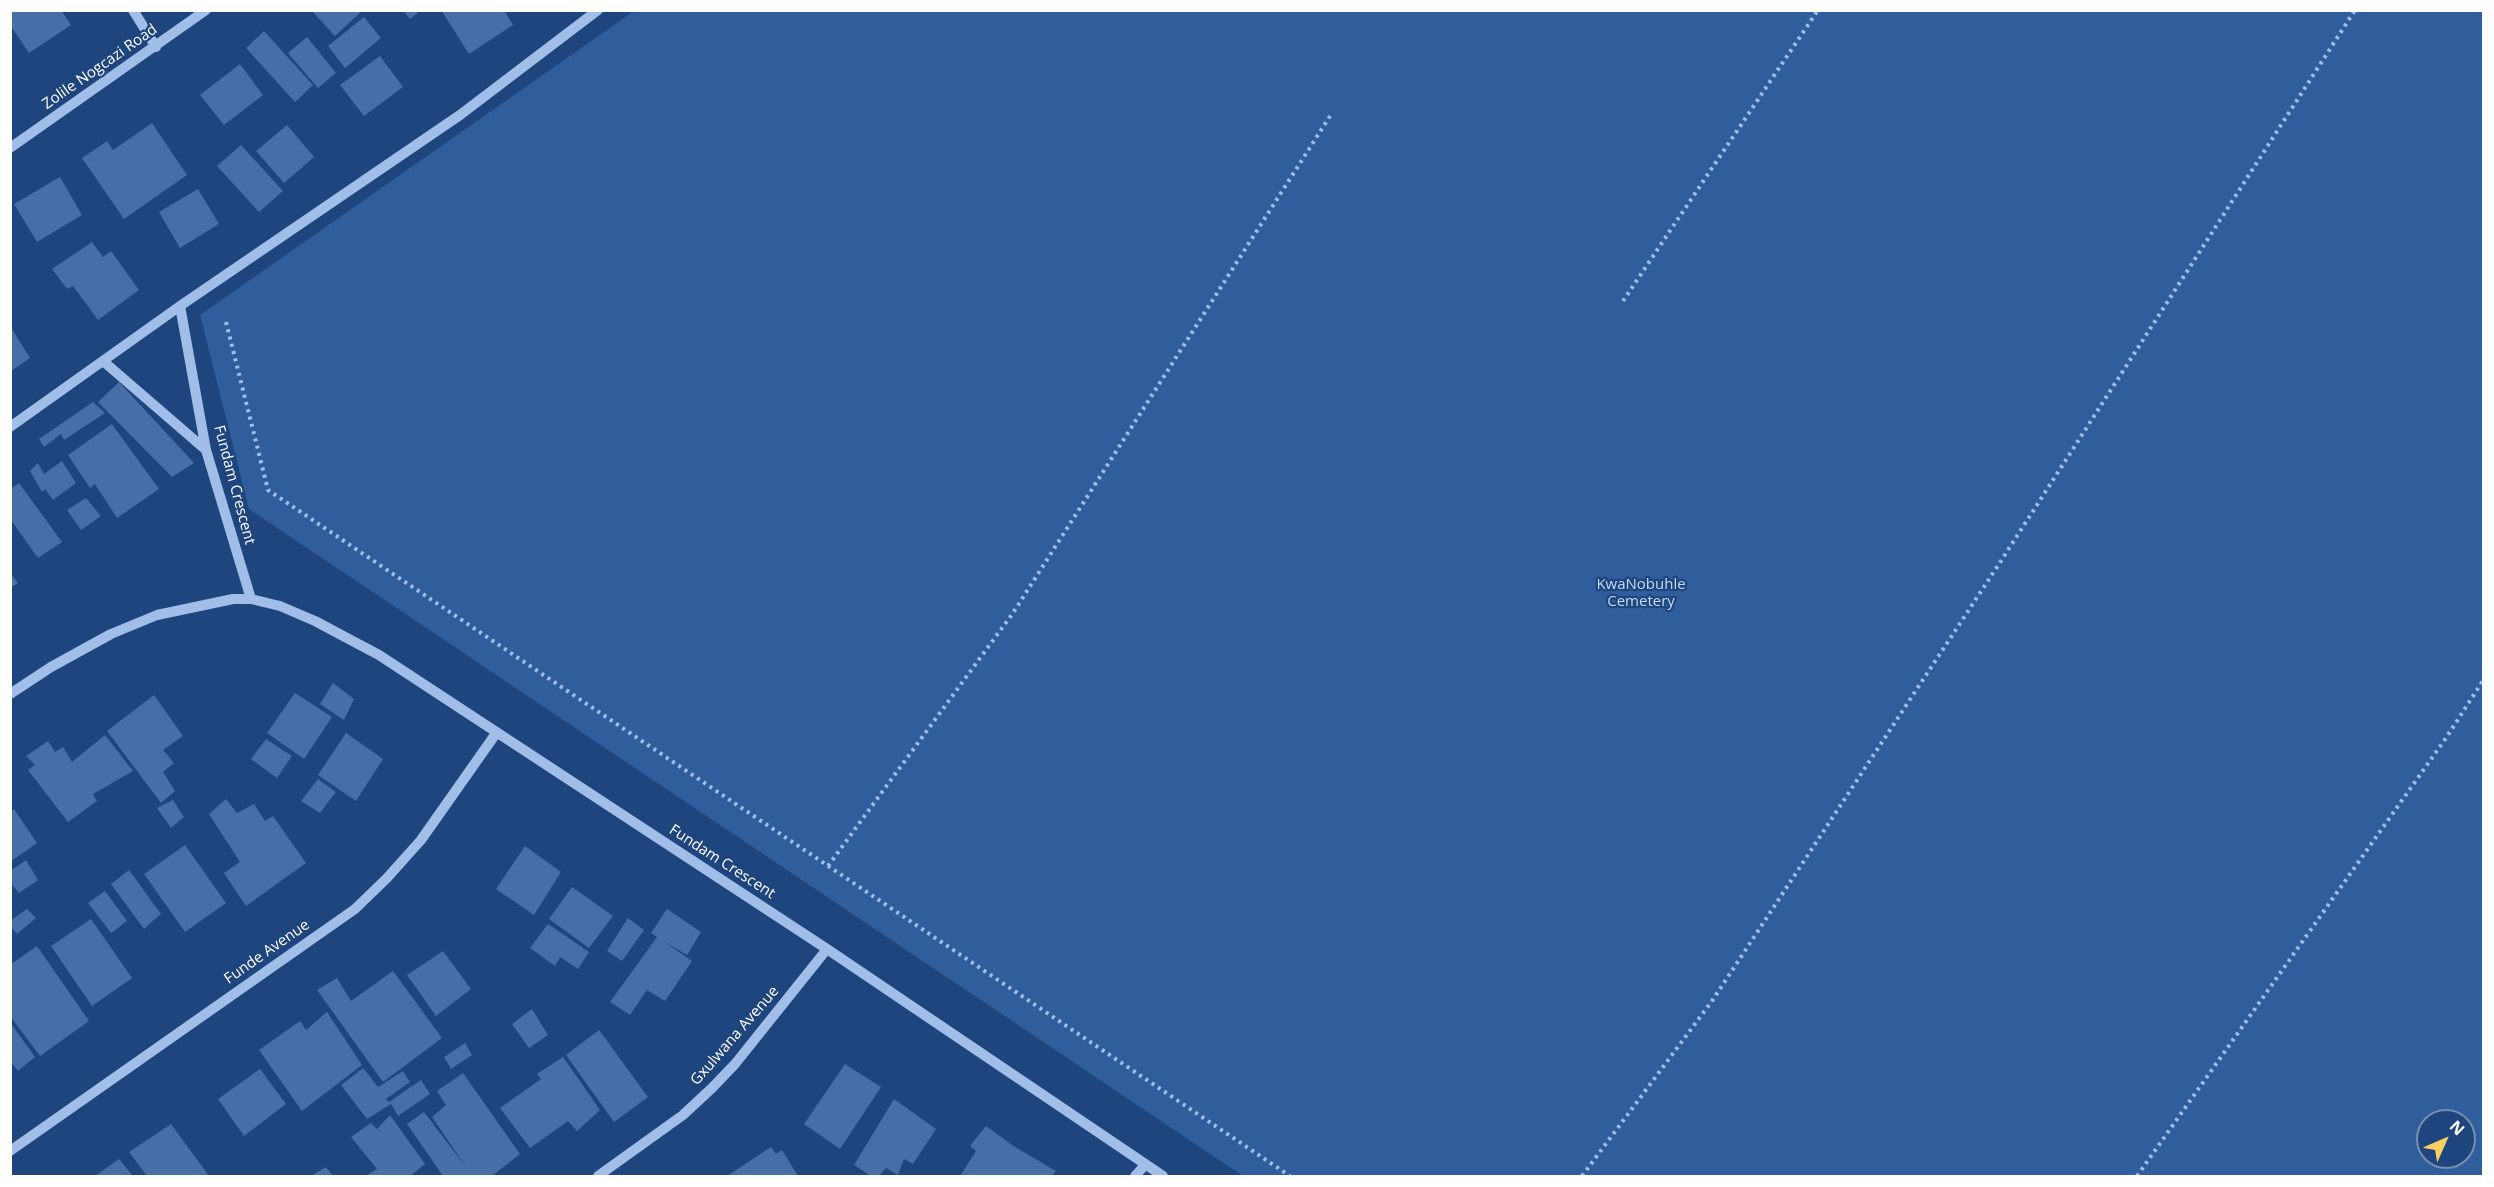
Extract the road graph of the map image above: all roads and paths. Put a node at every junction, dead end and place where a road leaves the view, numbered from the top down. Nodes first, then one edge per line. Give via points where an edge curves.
1 (133, 10) edge
2 (206, 10) edge
3 (598, 10) edge
4 (1818, 10) edge
5 (2355, 10) edge
6 (156, 47) junction
7 (1332, 113) dead end
8 (10, 148) edge
9 (1623, 301) dead end
10 (180, 306) junction
11 (226, 322) dead end
12 (103, 362) junction
13 (10, 427) edge
14 (206, 450) junction
15 (251, 599) junction
16 (2484, 679) edge
17 (10, 694) edge
18 (497, 732) junction
19 (828, 866) junction
20 (827, 949) junction
21 (10, 1151) edge
22 (1145, 1165) junction
23 (598, 1176) edge
24 (1135, 1176) edge
25 (1163, 1176) edge
26 (1290, 1176) edge
27 (1582, 1176) edge
28 (2138, 1176) edge

1 - 6 street
2 - 6 street, Zolile Nogcazi Road
3 - 10 street via 460,115
4 - 9 path
5 - 27 path via 1712,1001
6 - 8 street, Zolile Nogcazi Road
7 - 19 path via 1014,613
10 - 12 street
10 - 14 street, Fundam Crescent
11 - 19 path via 268,490
12 - 13 street
12 - 14 street
14 - 15 street, Fundam Crescent
15 - 17 street, Fundam Crescent via 233,599 157,615 111,634
15 - 18 street, Fundam Crescent via 289,610 379,655
16 - 28 path
18 - 20 street, Fundam Crescent
18 - 21 street, Funde Avenue via 421,840 355,909
19 - 26 path
20 - 22 street, Fundam Crescent
20 - 23 street, Gxulwana Avenue via 712,1088 683,1115
22 - 24 street
22 - 25 street, Fundam Crescent

